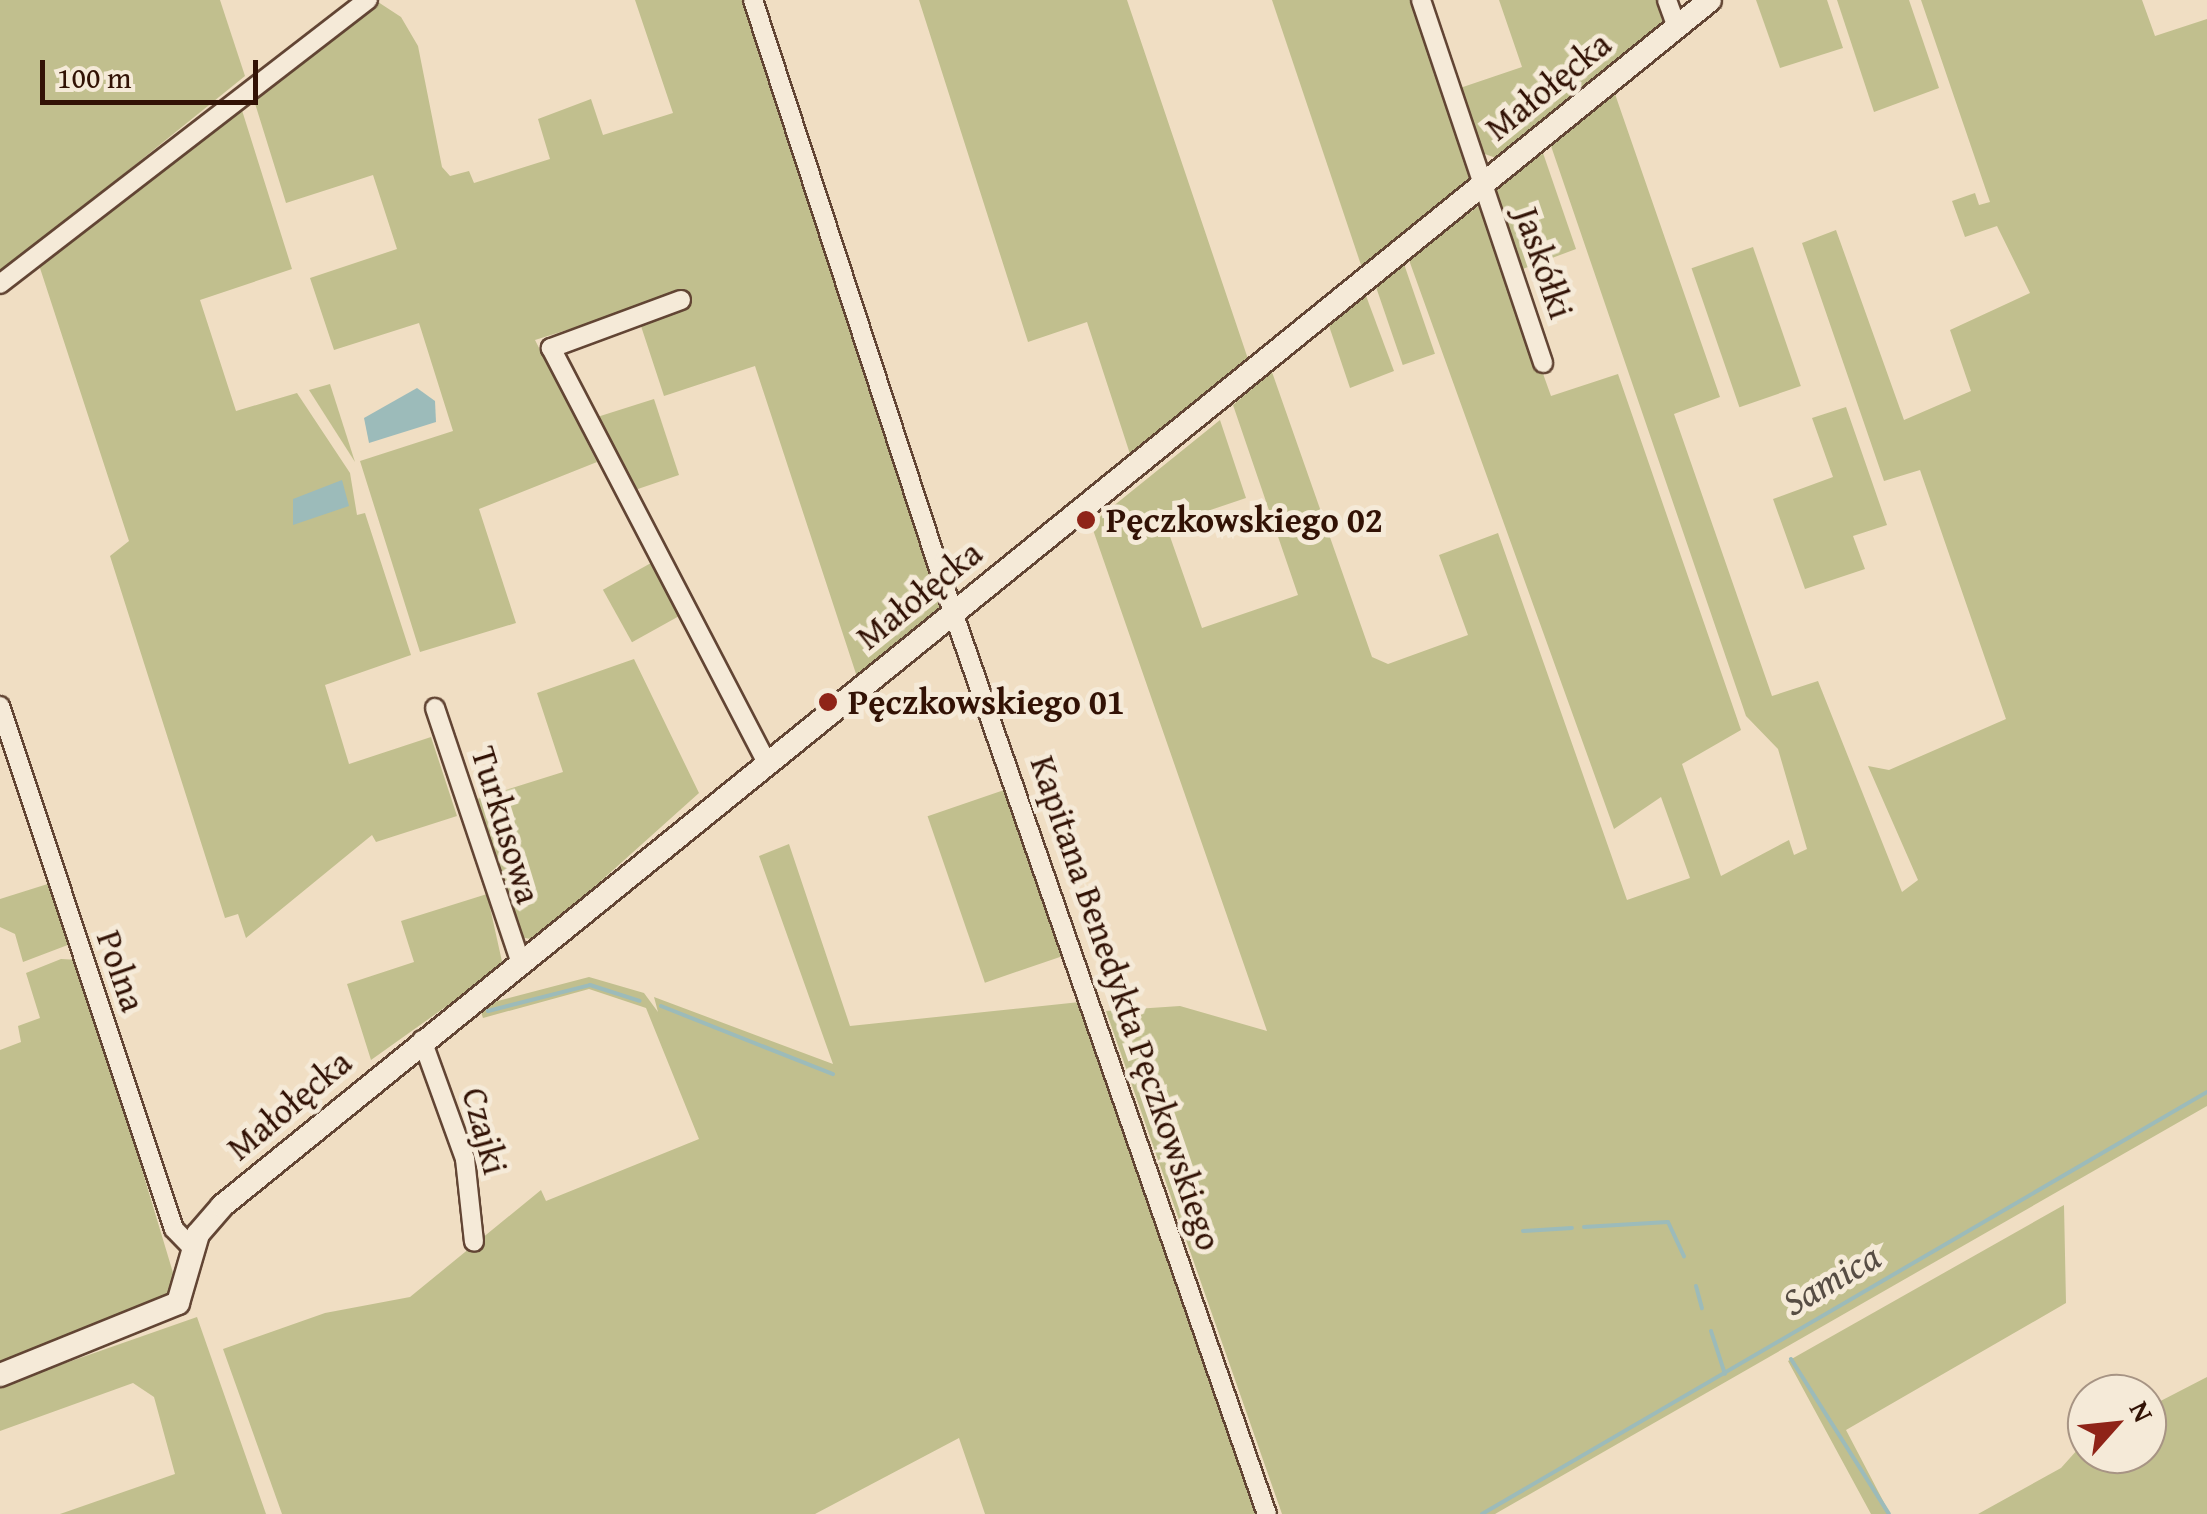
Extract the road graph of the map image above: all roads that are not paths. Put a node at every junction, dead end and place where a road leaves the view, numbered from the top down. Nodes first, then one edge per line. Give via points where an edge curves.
1 (368, 0) edge
2 (753, 0) edge
3 (1421, 0) edge
4 (1667, 0) edge
5 (1710, 0) edge
6 (1677, 27) junction
7 (1482, 184) junction
8 (0, 284) edge
9 (681, 300) dead end
10 (1543, 363) dead end
11 (953, 612) junction
12 (0, 706) edge
13 (435, 708) dead end
14 (766, 761) junction
15 (520, 960) junction
16 (422, 1040) junction
17 (474, 1242) dead end
18 (193, 1249) junction
19 (0, 1375) edge
20 (1267, 1514) edge

1 - 8 street
2 - 11 street, Kapitana Benedykta Pęczkowskiego
3 - 7 street, Jaskółki
4 - 6 street
5 - 6 street, Małołęcka
6 - 7 street, Małołęcka
7 - 10 street, Jaskółki
7 - 11 street, Małołęcka
9 - 14 street via 551,348
11 - 14 street, Małołęcka
11 - 20 street, Kapitana Benedykta Pęczkowskiego
12 - 18 street, Polna via 174,1229
13 - 15 street, Turkusowa
14 - 15 street, Małołęcka
15 - 16 street, Małołęcka
16 - 17 street, Czajki via 466,1159
16 - 18 street, Małołęcka via 222,1206
18 - 19 street, Małołęcka via 184,1297 156,1318

